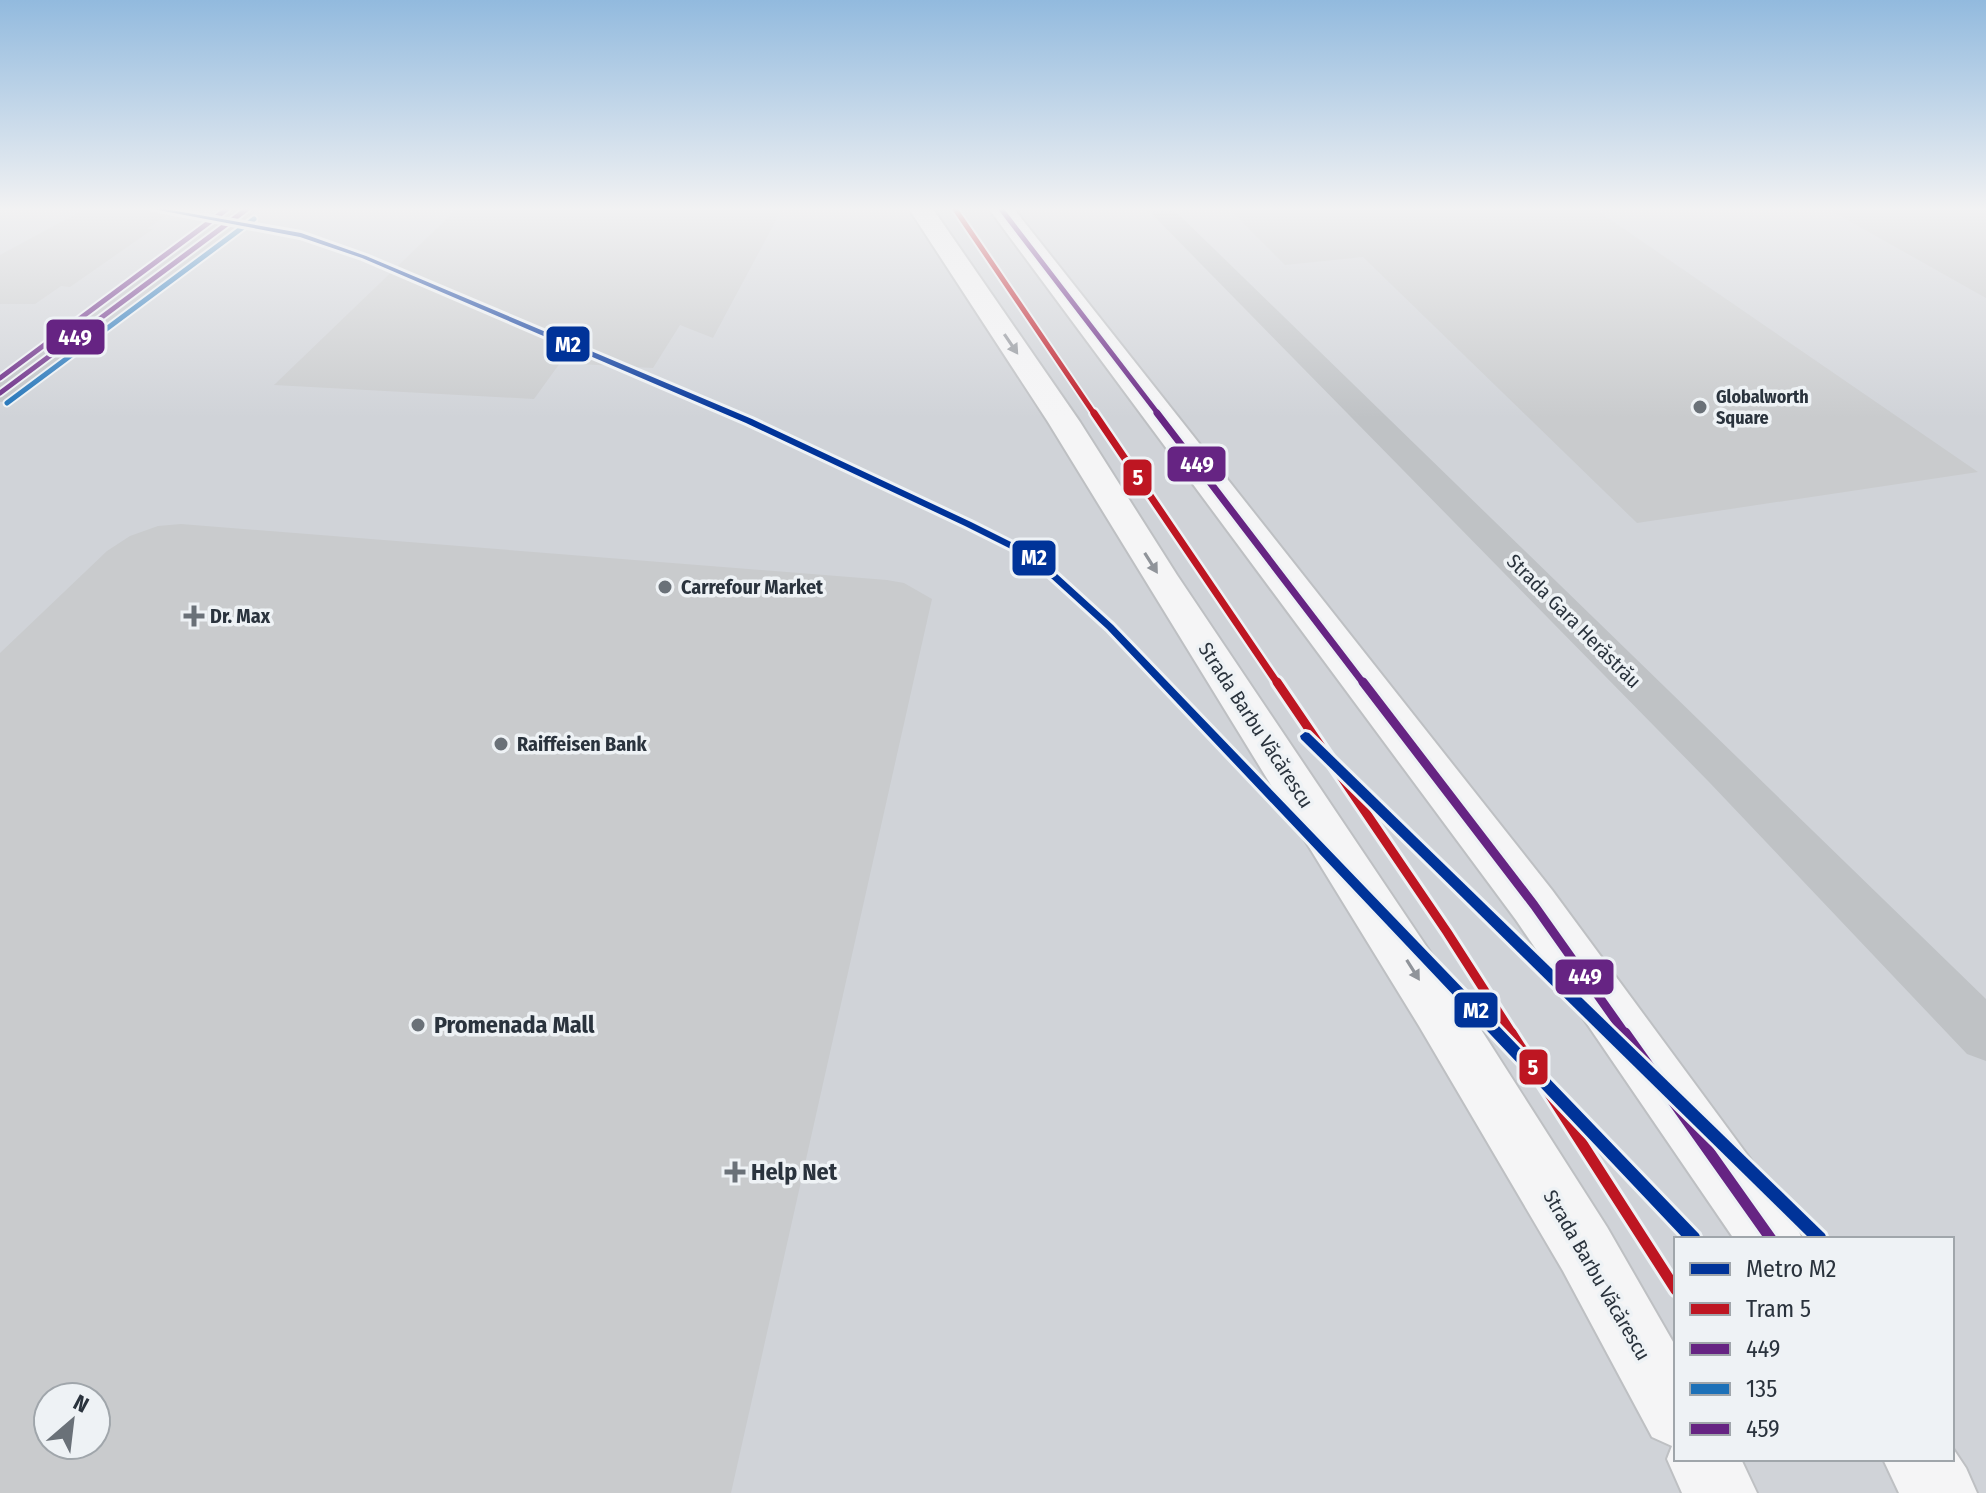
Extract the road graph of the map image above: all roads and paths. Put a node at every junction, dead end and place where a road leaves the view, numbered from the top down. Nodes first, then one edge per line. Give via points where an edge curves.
1 (153, 279) edge
2 (968, 279) edge
3 (1054, 279) edge
4 (1229, 279) edge
5 (0, 393) edge
6 (1986, 1036) edge
7 (1770, 1237) edge
8 (1674, 1409) edge
9 (1703, 1461) edge
10 (1919, 1461) edge
11 (1721, 1493) edge
12 (1941, 1493) edge

1 - 5 street
2 -> 8 main road, Strada Barbu Văcărescu via 1438,1009 1585,1249
3 - 7 main road via 1534,905
4 - 6 street, Strada Gara Herăstrău
9 - 11 main road
10 - 12 main road

